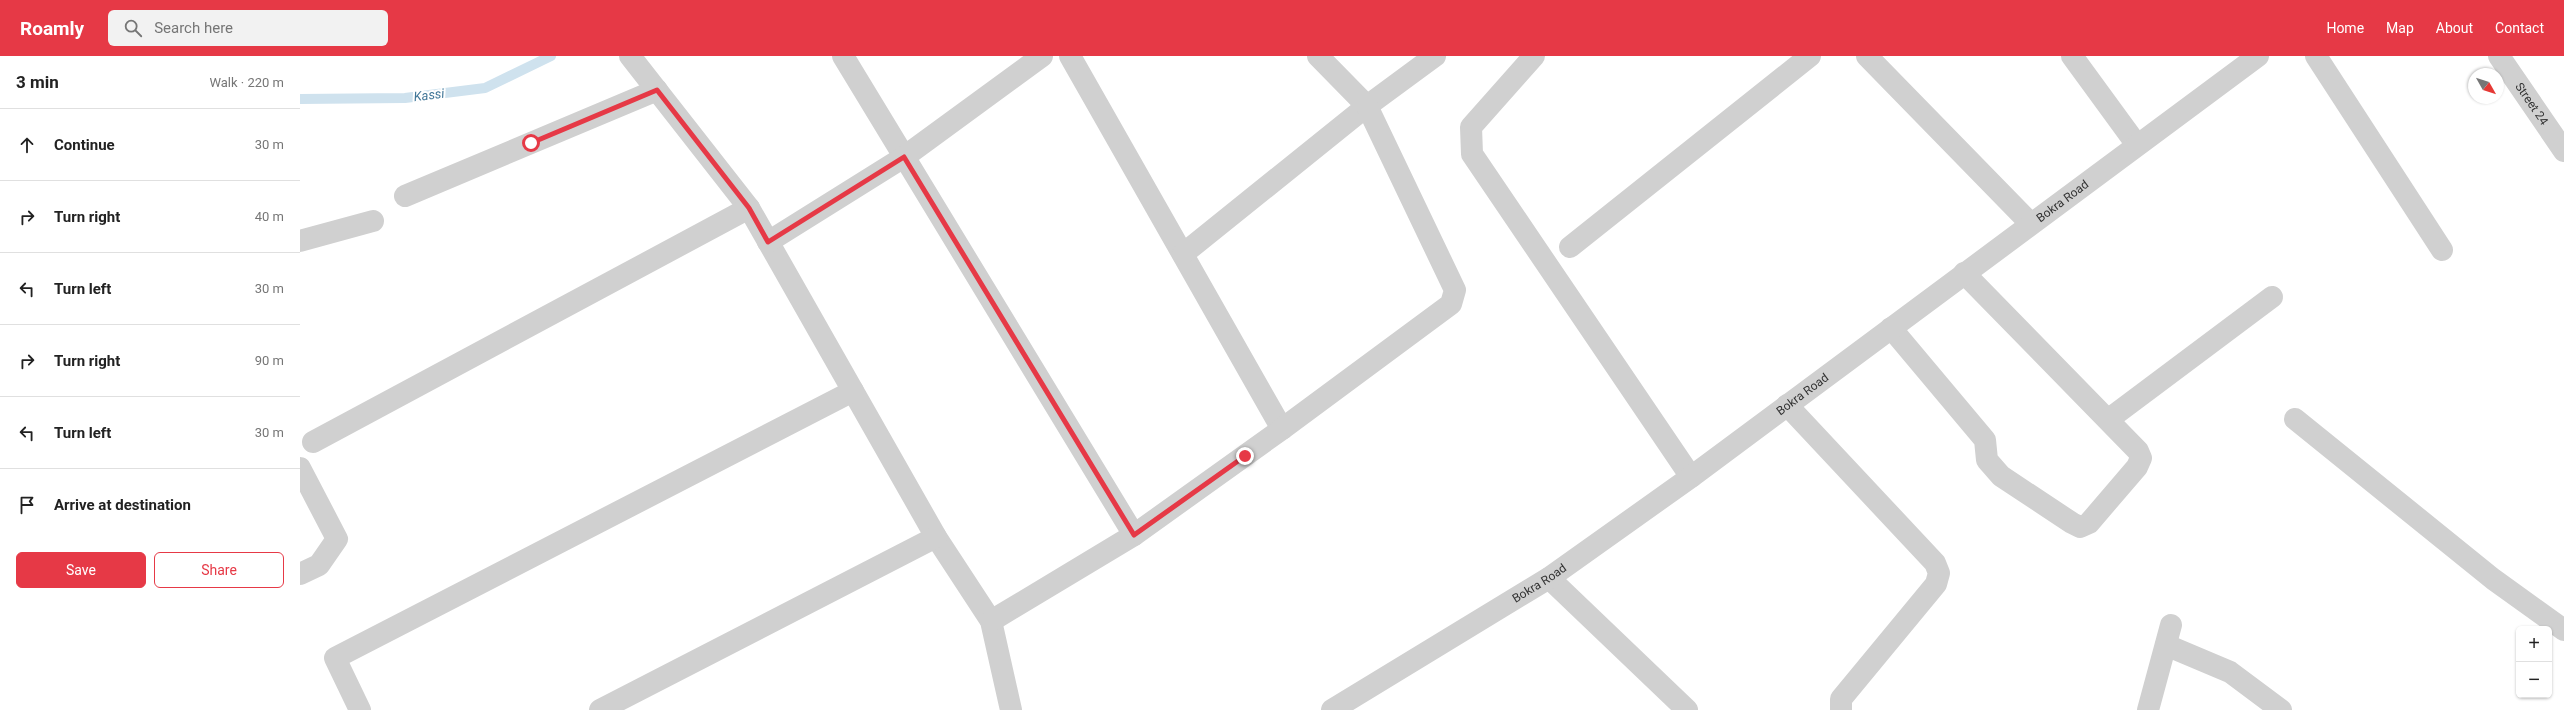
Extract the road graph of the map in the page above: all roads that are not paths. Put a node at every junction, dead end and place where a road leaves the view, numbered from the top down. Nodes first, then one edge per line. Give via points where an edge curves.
1 (630, 56) edge
2 (842, 56) edge
3 (1042, 56) edge
4 (1070, 56) edge
5 (1318, 56) edge
6 (1435, 56) edge
7 (1534, 56) edge
8 (1810, 56) edge
9 (1866, 56) edge
10 (2072, 56) edge
11 (2258, 56) edge
12 (2316, 56) edge
13 (2499, 56) edge
14 (657, 90) junction
15 (1367, 106) junction
16 (2137, 145) junction
17 (2564, 151) edge
18 (904, 157) junction
19 (405, 196) dead end
20 (749, 208) junction
21 (373, 221) dead end
22 (2032, 224) junction
23 (300, 241) edge
24 (768, 242) junction
25 (1570, 247) dead end
26 (2442, 250) dead end
27 (1183, 254) junction
28 (1964, 273) junction
29 (2272, 297) dead end
30 (1891, 328) junction
31 (853, 391) junction
32 (1787, 405) junction
33 (2109, 419) junction
34 (2295, 419) dead end
35 (1282, 429) junction
36 (313, 442) dead end
37 (300, 468) edge
38 (1692, 476) junction
39 (1134, 535) junction
40 (936, 537) junction
41 (300, 574) edge
42 (1549, 578) junction
43 (991, 620) junction
44 (2564, 630) edge
45 (360, 710) edge
46 (600, 710) edge
47 (1011, 710) edge
48 (1332, 710) edge
49 (1687, 710) edge
50 (1841, 710) edge
51 (2148, 710) edge
52 (2281, 710) edge

1 - 14 street
2 - 18 street
3 - 18 street
4 - 27 street
5 - 15 street
6 - 15 street
7 - 38 street via 1471,128 1472,154
8 - 25 street
9 - 22 street
10 - 16 street
11 - 16 street, Bokra Road
12 - 26 street
13 - 17 street, Street 24
14 - 19 street
14 - 20 street
15 - 27 street
15 - 35 street via 1455,290 1451,304
16 - 22 street, Bokra Road
18 - 24 street
18 - 39 street
20 - 24 street
20 - 36 street
21 - 23 street
22 - 28 street, Bokra Road
24 - 31 street
27 - 35 street
28 - 30 street, Bokra Road
28 - 33 street
29 - 33 street
30 - 32 street, Bokra Road
30 - 33 street via 1985,440 1987,460 2001,476 2080,527 2089,523 2137,467 2141,458 2138,451
31 - 40 street
31 - 45 street via 335,658
32 - 38 street, Bokra Road
32 - 50 street via 1935,563 1939,573 1936,584 1842,699
34 - 44 street via 2493,579
35 - 39 street
37 - 41 street via 337,539 319,565
38 - 42 street, Bokra Road
39 - 43 street
40 - 43 street
40 - 46 street
42 - 48 street, Bokra Road
42 - 49 street
43 - 47 street
51 - 52 street via 2168,635 2230,672

